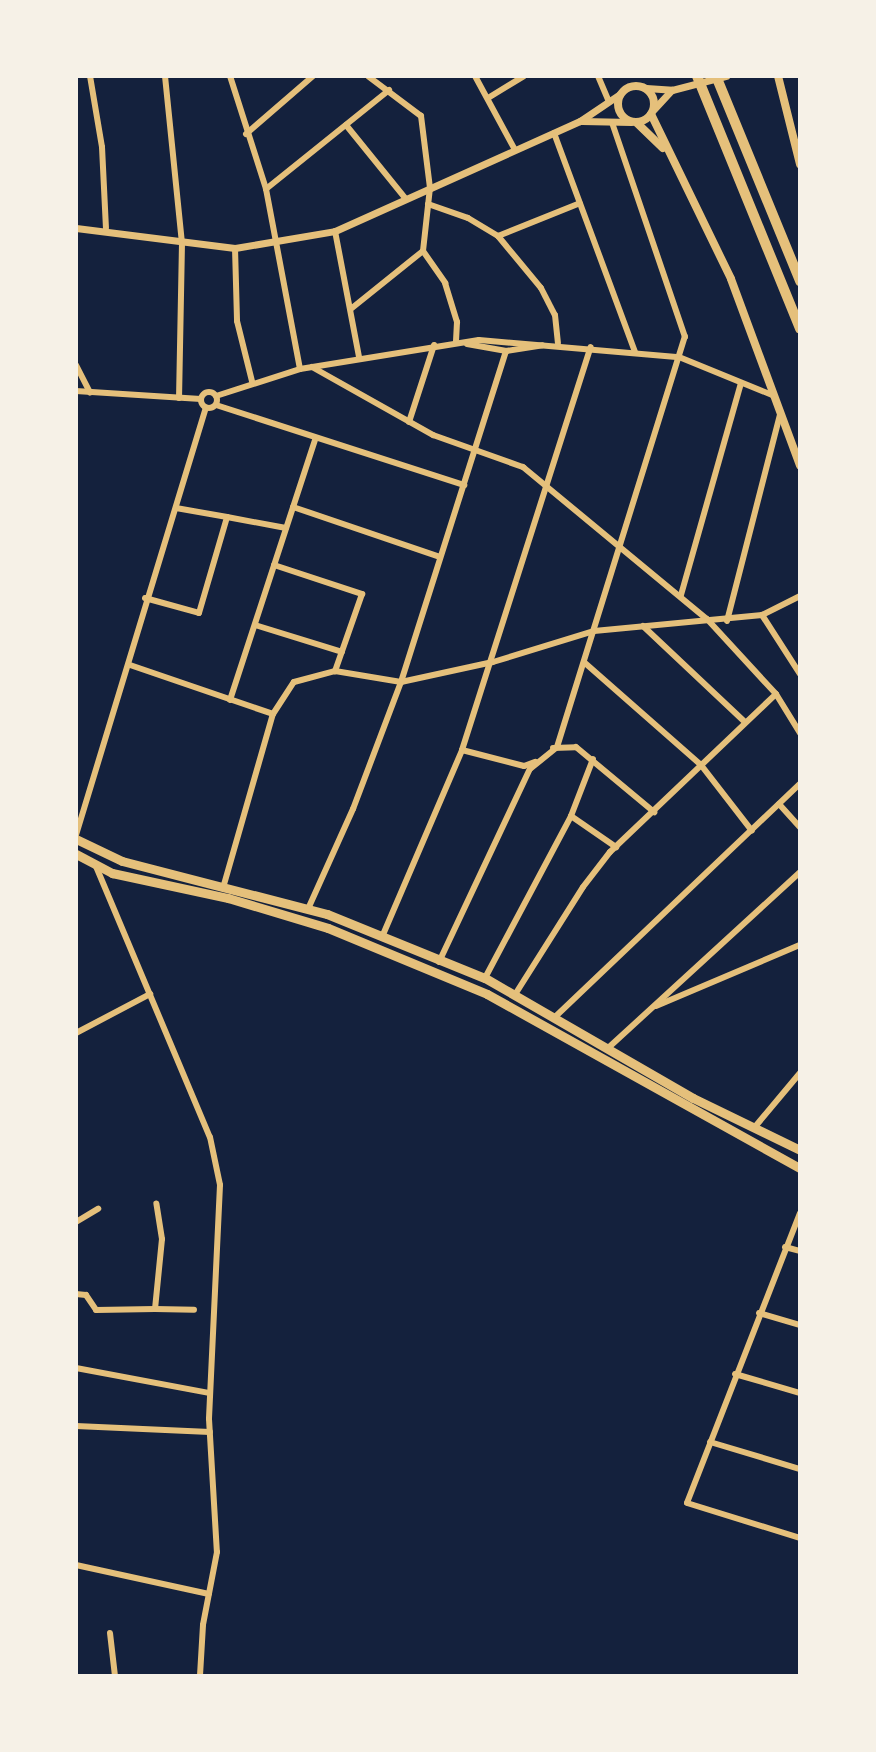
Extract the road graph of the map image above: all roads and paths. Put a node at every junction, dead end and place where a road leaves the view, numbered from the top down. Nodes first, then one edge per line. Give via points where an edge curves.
1 (90, 76) edge
2 (165, 76) edge
3 (230, 76) edge
4 (313, 76) edge
5 (368, 76) edge
6 (475, 76) edge
7 (524, 76) edge
8 (598, 76) edge
9 (626, 76) edge
10 (697, 76) edge
11 (716, 76) edge
12 (726, 76) edge
13 (778, 76) edge
14 (646, 88) junction
15 (389, 90) junction
16 (672, 90) junction
17 (622, 92) junction
18 (488, 98) junction
19 (609, 102) junction
20 (652, 112) junction
21 (580, 121) junction
22 (612, 122) junction
23 (634, 122) junction
24 (346, 125) junction
25 (554, 133) junction
26 (246, 134) junction
27 (515, 150) junction
28 (800, 164) edge
29 (676, 165) junction
30 (430, 188) junction
31 (266, 189) junction
32 (406, 199) junction
33 (580, 203) junction
34 (428, 204) junction
35 (76, 228) edge
36 (106, 228) junction
37 (335, 231) junction
38 (498, 236) junction
39 (275, 242) junction
40 (182, 243) junction
41 (235, 248) junction
42 (423, 251) junction
43 (800, 281) edge
44 (352, 308) junction
45 (800, 329) edge
46 (456, 342) junction
47 (558, 343) junction
48 (434, 345) junction
49 (591, 347) junction
50 (506, 351) junction
51 (635, 352) junction
52 (359, 357) junction
53 (679, 357) junction
54 (76, 365) edge
55 (312, 367) junction
56 (300, 369) junction
57 (252, 381) junction
58 (741, 383) junction
59 (76, 391) edge
60 (90, 393) junction
61 (772, 395) junction
62 (216, 396) junction
63 (179, 398) junction
64 (201, 399) junction
65 (216, 405) junction
66 (206, 408) junction
67 (781, 413) junction
68 (409, 422) junction
69 (315, 440) junction
70 (476, 449) junction
71 (800, 466) edge
72 (464, 485) junction
73 (547, 486) junction
74 (293, 507) junction
75 (176, 508) junction
76 (227, 517) junction
77 (286, 528) junction
78 (619, 542) junction
79 (440, 557) junction
80 (274, 565) junction
81 (681, 595) junction
82 (800, 596) edge
83 (145, 598) junction
84 (762, 615) junction
85 (707, 619) junction
86 (727, 621) junction
87 (255, 625) junction
88 (643, 626) junction
89 (594, 631) junction
90 (342, 652) junction
91 (493, 662) junction
92 (585, 663) junction
93 (130, 665) junction
94 (335, 671) junction
95 (800, 674) edge
96 (401, 682) junction
97 (776, 694) junction
98 (230, 700) junction
99 (273, 714) junction
100 (797, 720) edge
101 (745, 722) junction
102 (800, 733) edge
103 (557, 747) junction
104 (462, 750) junction
105 (593, 759) junction
106 (701, 765) junction
107 (800, 784) edge
108 (779, 804) junction
109 (654, 812) junction
110 (571, 816) junction
111 (800, 827) edge
112 (752, 831) junction
113 (76, 837) edge
114 (616, 847) junction
115 (76, 854) edge
116 (95, 864) junction
117 (800, 872) edge
118 (222, 885) junction
119 (228, 898) junction
120 (308, 909) junction
121 (382, 937) junction
122 (800, 945) edge
123 (439, 962) junction
124 (485, 978) junction
125 (516, 993) junction
126 (150, 994) junction
127 (652, 1008) junction
128 (555, 1017) junction
129 (76, 1033) edge
130 (607, 1049) junction
131 (800, 1073) edge
132 (754, 1128) junction
133 (798, 1146) edge
134 (800, 1168) edge
135 (156, 1203) dead end
136 (98, 1209) dead end
137 (800, 1213) edge
138 (76, 1222) edge
139 (785, 1247) junction
140 (800, 1251) edge
141 (76, 1294) edge
142 (155, 1309) junction
143 (194, 1310) dead end
144 (759, 1313) junction
145 (800, 1325) edge
146 (76, 1368) edge
147 (735, 1374) junction
148 (209, 1393) junction
149 (800, 1393) edge
150 (76, 1426) edge
151 (210, 1432) junction
152 (710, 1442) junction
153 (800, 1469) edge
154 (800, 1538) edge
155 (76, 1565) edge
156 (209, 1594) junction
157 (110, 1633) dead end
158 (115, 1676) edge
159 (200, 1676) edge

1 - 36 street via 102,147
2 - 40 street
3 - 26 street
4 - 26 street
5 - 15 street
6 - 18 street
7 - 18 street
8 - 19 street
9 - 17 main road
10 - 45 highway
11 - 43 highway
12 - 16 street
13 - 28 main road
14 - 16 street
14 - 17 main road
14 - 20 main road
15 - 24 street
15 - 30 street via 421,116
16 - 20 street
17 - 19 street
17 - 23 main road via 619,111
18 - 27 street
19 - 21 street
20 - 23 main road
20 - 29 main road
21 - 22 street
21 - 25 street
22 - 23 street
22 - 53 street via 684,327
23 - 29 main road via 653,133
24 - 31 street
24 - 32 street
25 - 27 street
25 - 33 street
26 - 31 street
27 - 30 street
29 - 61 main road via 731,279
30 - 32 street
30 - 34 street
31 - 39 street
32 - 37 street
33 - 38 street
33 - 51 street
34 - 38 street
34 - 42 street
35 - 36 street
36 - 40 street
37 - 39 street
37 - 44 street
38 - 47 street via 541,288 555,315
39 - 41 street
39 - 56 street
40 - 41 street
40 - 63 street
41 - 57 street via 237,321
42 - 44 street
42 - 46 street via 445,283 457,322
44 - 52 street
46 - 47 street
46 - 48 street
46 - 50 street
47 - 49 street
47 - 50 street
48 - 52 street
48 - 68 street
49 - 51 street
49 - 73 street
50 - 70 street
51 - 53 street
52 - 55 street
53 - 58 street
53 - 78 street
54 - 60 street
55 - 56 street
55 - 68 street
56 - 57 street
57 - 62 street
58 - 61 street
58 - 81 street
59 - 60 street
60 - 63 street
61 - 67 main road
62 - 64 street via 209,392
62 - 65 street
63 - 64 street
64 - 66 street
65 - 66 street
65 - 69 street
66 - 75 street
67 - 71 main road
67 - 86 street
68 - 70 street
69 - 72 street
69 - 74 street
70 - 72 street
70 - 73 street via 523,467
72 - 79 street
73 - 78 street
73 - 91 street
74 - 77 street
74 - 79 street
75 - 76 street
75 - 83 street
76 - 77 street
76 - 83 street via 199,613
77 - 80 street
78 - 81 street
78 - 89 street
79 - 96 street
80 - 87 street
80 - 90 street via 362,594
81 - 85 street
82 - 84 street
83 - 93 street
84 - 86 street
84 - 95 street
85 - 86 street
85 - 88 street
85 - 97 street
87 - 90 street
87 - 98 street
88 - 89 street
88 - 101 street
89 - 91 street
89 - 92 street
90 - 94 street
91 - 96 street
91 - 104 street
92 - 103 street
92 - 106 street
93 - 98 street
93 - 113 street
94 - 96 street
94 - 99 street via 294,682
96 - 120 street
97 - 100 street
97 - 101 street
98 - 99 street
99 - 118 street
100 - 102 street
101 - 106 street
103 - 104 street via 524,766
103 - 105 street via 576,747
103 - 123 street via 530,769
104 - 121 street
105 - 109 street
105 - 110 street
106 - 109 street
106 - 112 street
107 - 108 street
108 - 111 street
108 - 112 street
109 - 114 street
110 - 114 street
110 - 124 street
112 - 128 street
113 - 118 main road via 122,861
114 - 125 street via 583,887
115 - 116 main road
116 - 119 main road via 112,873
116 - 126 street
117 - 127 street
118 - 119 street
118 - 120 main road
119 - 134 main road via 328,928 487,994
120 - 121 main road
121 - 123 main road
122 - 127 street
123 - 124 main road
124 - 125 main road
125 - 128 main road
126 - 129 street
126 - 148 street via 210,1137 220,1185
127 - 130 street
128 - 130 main road
130 - 132 main road
131 - 132 street
132 - 133 main road
135 - 142 street via 162,1239
136 - 138 street
137 - 139 street
139 - 140 street
139 - 144 street
141 - 142 street via 86,1295 96,1310
142 - 143 street
144 - 145 street
144 - 147 street
146 - 148 street
147 - 149 street
147 - 152 street
148 - 151 street
150 - 151 street
151 - 156 street via 217,1552
152 - 153 street
152 - 154 street via 687,1503
155 - 156 street
156 - 159 street
157 - 158 street

